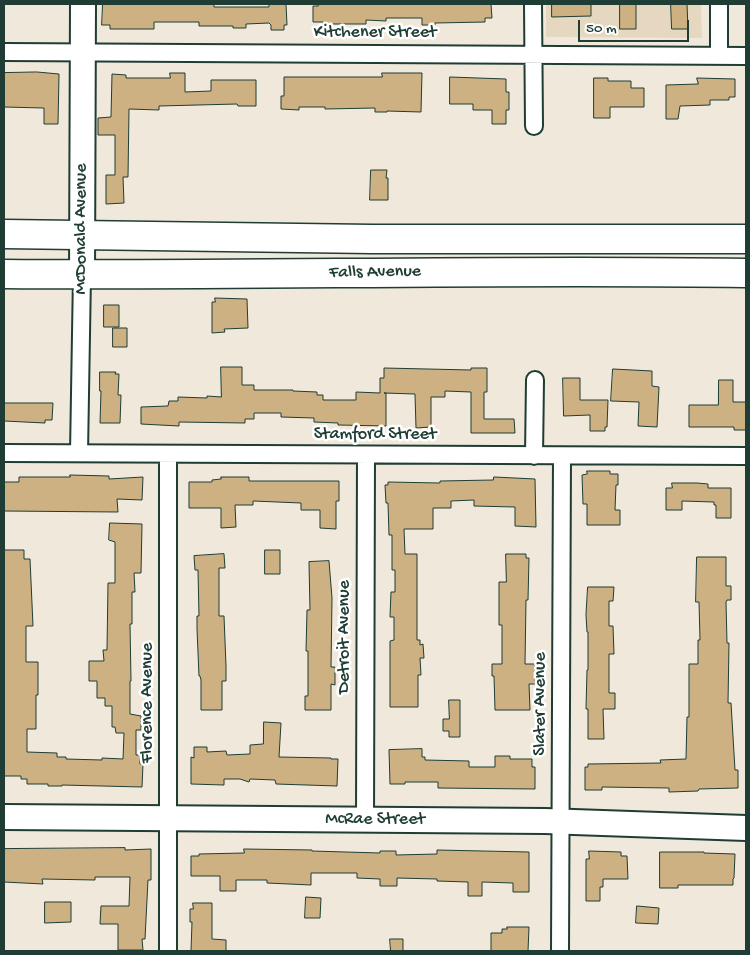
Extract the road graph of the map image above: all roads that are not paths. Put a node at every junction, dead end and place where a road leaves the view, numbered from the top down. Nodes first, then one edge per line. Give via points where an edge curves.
1 (83, 4) edge
2 (533, 4) edge
3 (719, 4) edge
4 (4, 52) edge
5 (83, 53) junction
6 (534, 54) junction
7 (719, 55) junction
8 (746, 56) edge
9 (534, 126) dead end
10 (4, 234) edge
11 (82, 236) junction
12 (746, 240) edge
13 (746, 259) edge
14 (492, 272) junction
15 (746, 273) edge
16 (4, 274) edge
17 (82, 275) junction
18 (535, 380) dead end
19 (4, 453) edge
20 (79, 454) junction
21 (168, 454) junction
22 (366, 455) junction
23 (534, 456) junction
24 (562, 456) junction
25 (746, 456) edge
26 (4, 817) edge
27 (168, 818) junction
28 (365, 820) junction
29 (561, 822) junction
30 (746, 828) edge
31 (168, 951) edge
32 (560, 951) edge

1 - 5 street, McDonald Avenue
2 - 6 street
3 - 7 street
4 - 5 street, Kitchener Street
5 - 6 street, Kitchener Street
5 - 11 street, McDonald Avenue
6 - 7 street, Kitchener Street
6 - 9 street
7 - 8 street, Kitchener Street
10 - 11 highway, Falls Avenue
11 - 12 highway, Falls Avenue
11 - 17 street, McDonald Avenue
13 - 14 highway via 637,260
14 - 15 highway, Falls Avenue
14 - 17 highway, Falls Avenue
16 - 17 highway, Falls Avenue
17 - 20 street, McDonald Avenue
18 - 23 street
19 - 20 street, Stamford Street
20 - 21 street, Stamford Street
21 - 22 street, Stamford Street
21 - 27 street, Florence Avenue
22 - 23 street, Stamford Street
22 - 28 street, Detroit Avenue
23 - 24 street, Stamford Street
24 - 25 street, Stamford Street
24 - 29 street, Slater Avenue
26 - 27 street, McRae Street
27 - 28 street, McRae Street
27 - 31 street, Florence Avenue
28 - 29 street, McRae Street
29 - 30 street, McRae Street
29 - 32 street, Slater Avenue

